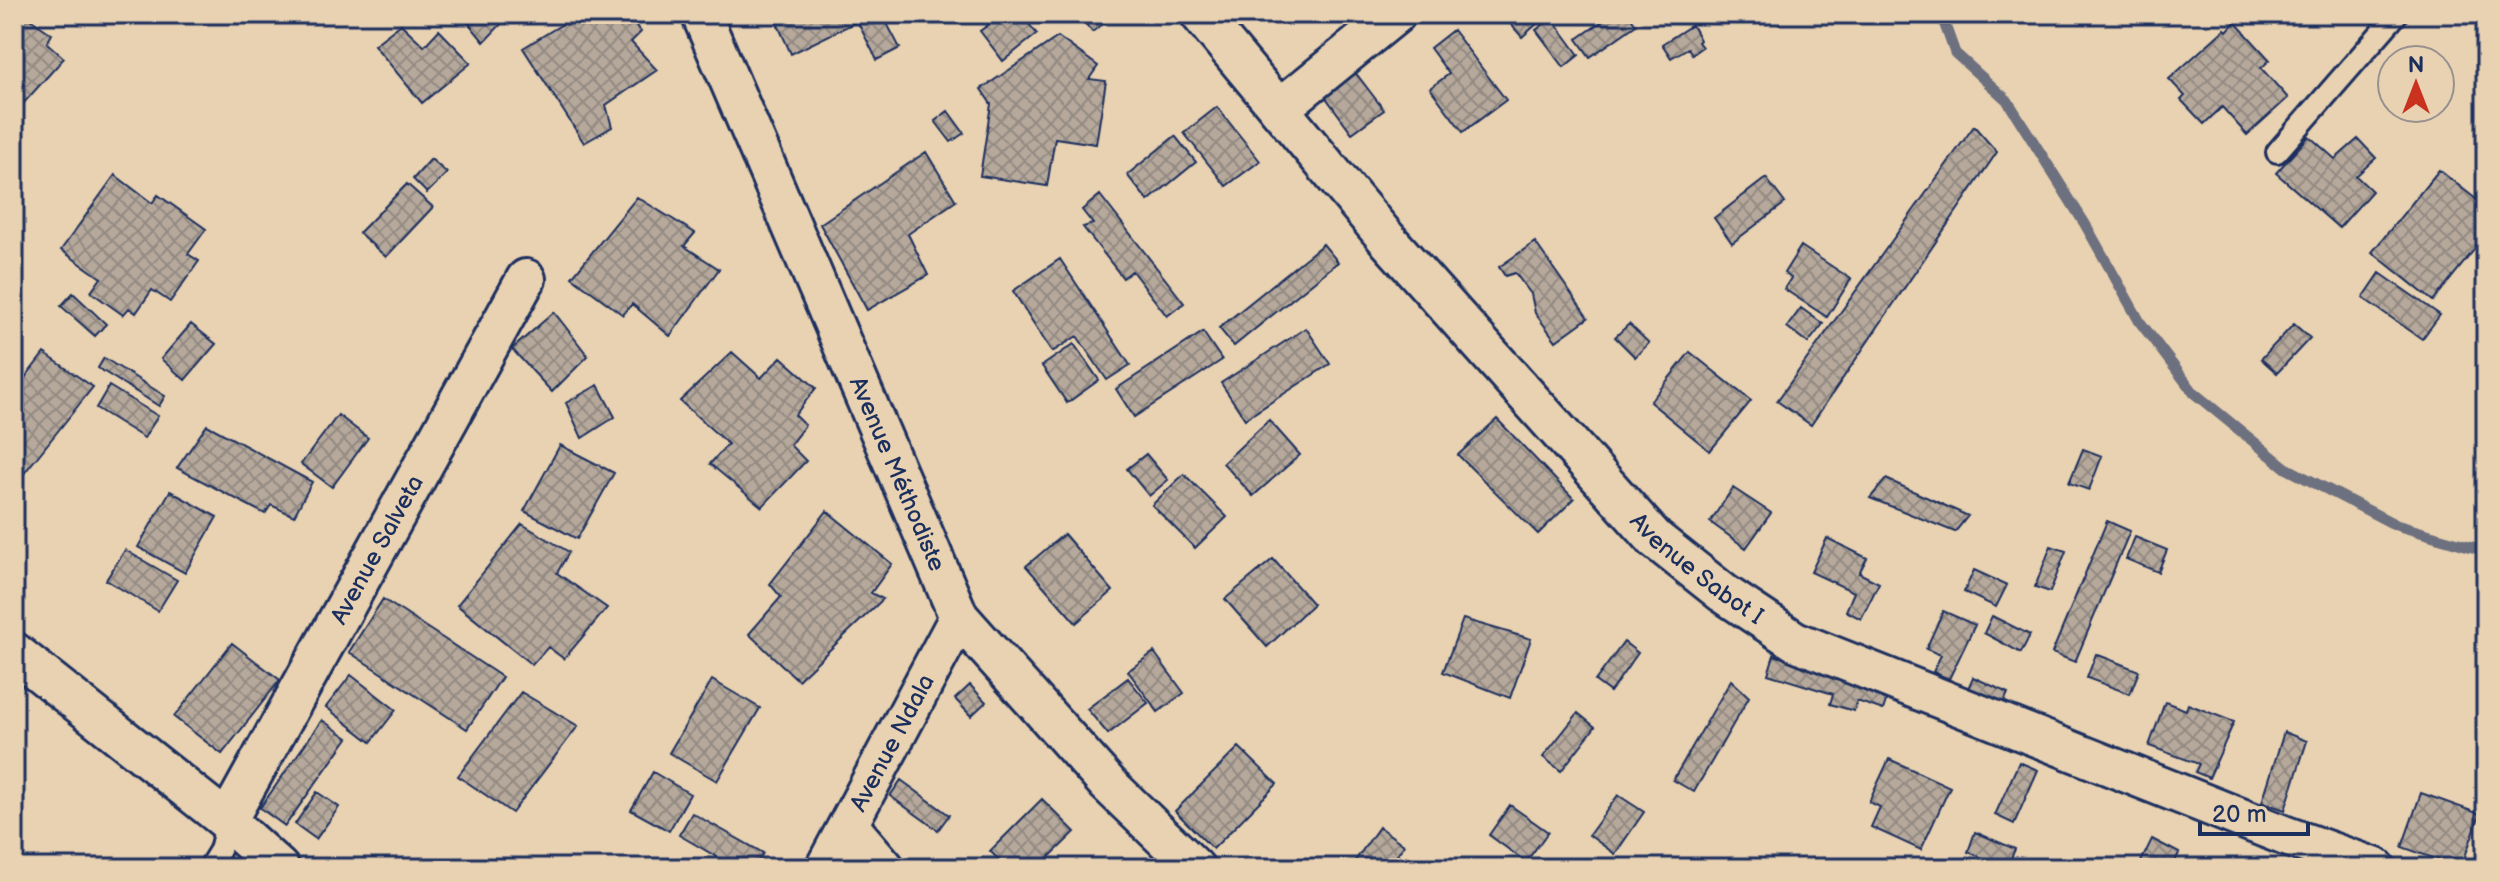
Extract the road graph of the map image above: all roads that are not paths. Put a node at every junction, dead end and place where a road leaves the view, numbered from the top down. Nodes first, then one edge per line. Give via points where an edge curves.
1 (701, 14) edge
2 (1200, 14) edge
3 (1396, 14) edge
4 (2397, 14) edge
5 (1279, 109) junction
6 (2277, 152) dead end
7 (526, 279) dead end
8 (959, 617) junction
9 (14, 652) edge
10 (227, 821) junction
11 (849, 826) junction
12 (209, 868) edge
13 (279, 868) edge
14 (825, 868) edge
15 (885, 868) edge
16 (1195, 868) edge
17 (2376, 868) edge

1 - 8 street, Avenue Méthodiste
2 - 5 street, Avenue Sabot I
3 - 5 street
4 - 6 lane
5 - 17 street, Avenue Sabot I via 1387,239 1655,539 1723,593 1795,641
7 - 10 street, Avenue Salveta
8 - 11 street, Avenue Ndala
8 - 16 street, Avenue Méthodiste via 1108,784
9 - 10 street
10 - 12 lane
10 - 13 street
11 - 14 street, Avenue Ndala
11 - 15 street

